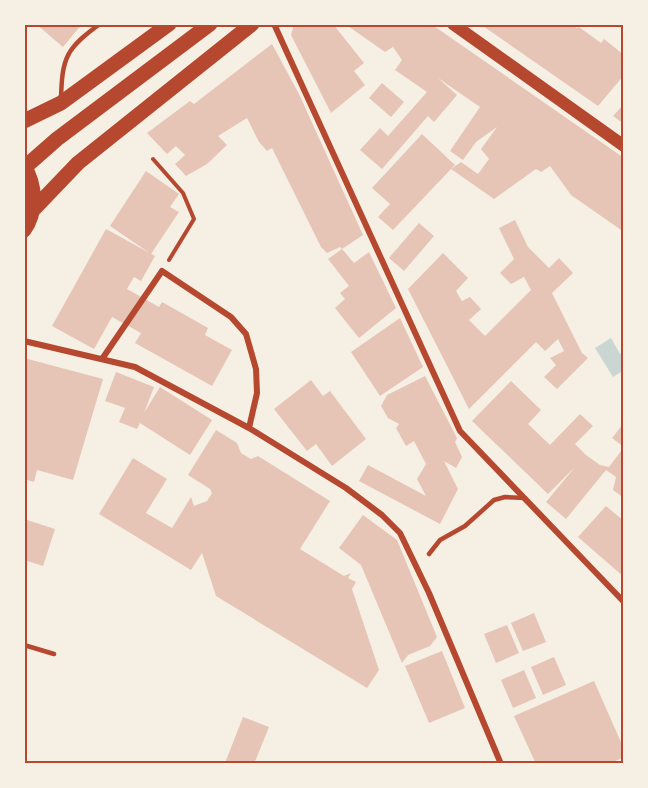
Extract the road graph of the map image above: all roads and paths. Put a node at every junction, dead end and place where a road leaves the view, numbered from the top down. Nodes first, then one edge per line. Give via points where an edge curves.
1 (100, 24) edge
2 (169, 24) edge
3 (210, 24) edge
4 (252, 24) edge
5 (274, 24) edge
6 (453, 24) edge
7 (61, 104) junction
8 (24, 121) edge
9 (624, 146) edge
10 (153, 159) dead end
11 (24, 167) edge
12 (32, 211) junction
13 (24, 230) edge
14 (162, 271) junction
15 (24, 341) edge
16 (102, 359) junction
17 (249, 428) junction
18 (525, 498) junction
19 (429, 554) dead end
20 (624, 602) edge
21 (24, 645) edge
22 (54, 654) dead end
23 (501, 764) edge

1 - 7 lane via 78,39 69,51 62,72
2 - 7 main road
3 - 11 main road
4 - 12 main road via 78,163
5 - 18 street via 460,430
6 - 9 main road
7 - 8 main road
10 - 14 path via 183,193 194,219
11 - 12 main road via 33,191
12 - 13 main road
14 - 16 street
14 - 17 street via 231,317 246,334 256,369 257,393
15 - 16 street
16 - 17 street via 135,367
17 - 23 street via 346,488 400,533 449,637
18 - 19 lane via 494,500 465,526 440,540
18 - 20 street
21 - 22 lane

